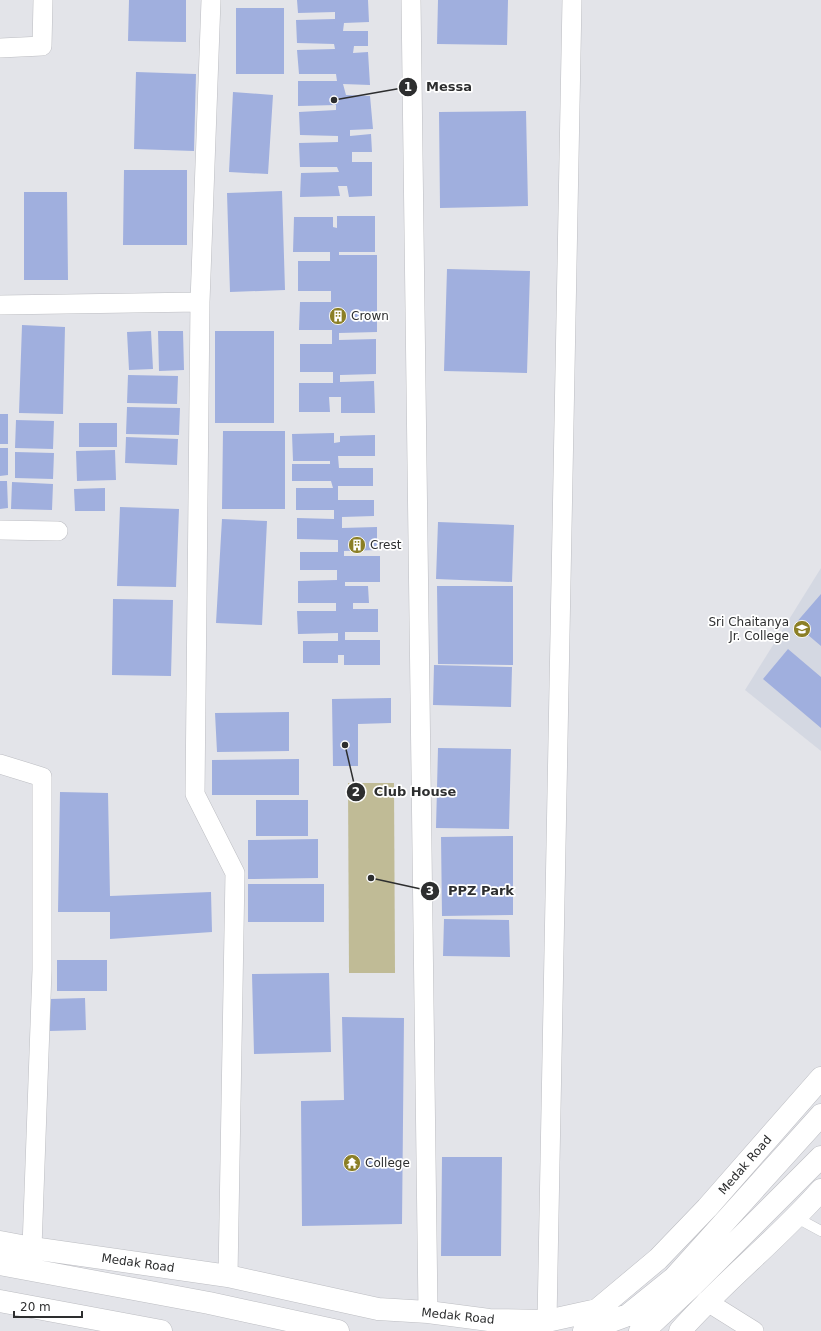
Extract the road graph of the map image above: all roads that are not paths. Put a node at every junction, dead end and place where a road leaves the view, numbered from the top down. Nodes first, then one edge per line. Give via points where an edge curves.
1 (43, 0) edge
2 (210, 0) edge
3 (411, 0) edge
4 (572, 0) edge
5 (0, 48) edge
6 (200, 302) junction
7 (0, 305) edge
8 (0, 530) edge
9 (58, 531) dead end
10 (0, 764) edge
11 (821, 1078) edge
12 (821, 1115) edge
13 (821, 1157) edge
14 (821, 1190) edge
15 (797, 1218) junction
16 (821, 1231) edge
17 (0, 1242) edge
18 (32, 1248) junction
19 (0, 1264) edge
20 (228, 1276) junction
21 (706, 1300) junction
22 (0, 1301) edge
23 (428, 1312) junction
24 (547, 1321) junction
25 (161, 1331) edge
26 (338, 1331) edge
27 (584, 1331) edge
28 (640, 1331) edge
29 (680, 1331) edge
30 (754, 1331) edge

1 - 5 street via 42,46
2 - 6 street
3 - 23 street
4 - 24 street
6 - 7 street
6 - 20 street via 195,794 235,873
8 - 9 street
10 - 18 street via 42,777 42,970
11 - 24 main road, Medak Road via 707,1208 658,1259 597,1310
12 - 27 main road via 674,1278 628,1315
13 - 28 main road via 693,1285 647,1328
14 - 15 main road
15 - 16 lane
15 - 21 main road
17 - 18 main road, Medak Road
18 - 20 main road, Medak Road
19 - 26 main road via 209,1303
20 - 23 main road, Medak Road via 378,1309
21 - 29 main road
21 - 30 street
22 - 25 main road
23 - 24 main road, Medak Road via 489,1320

